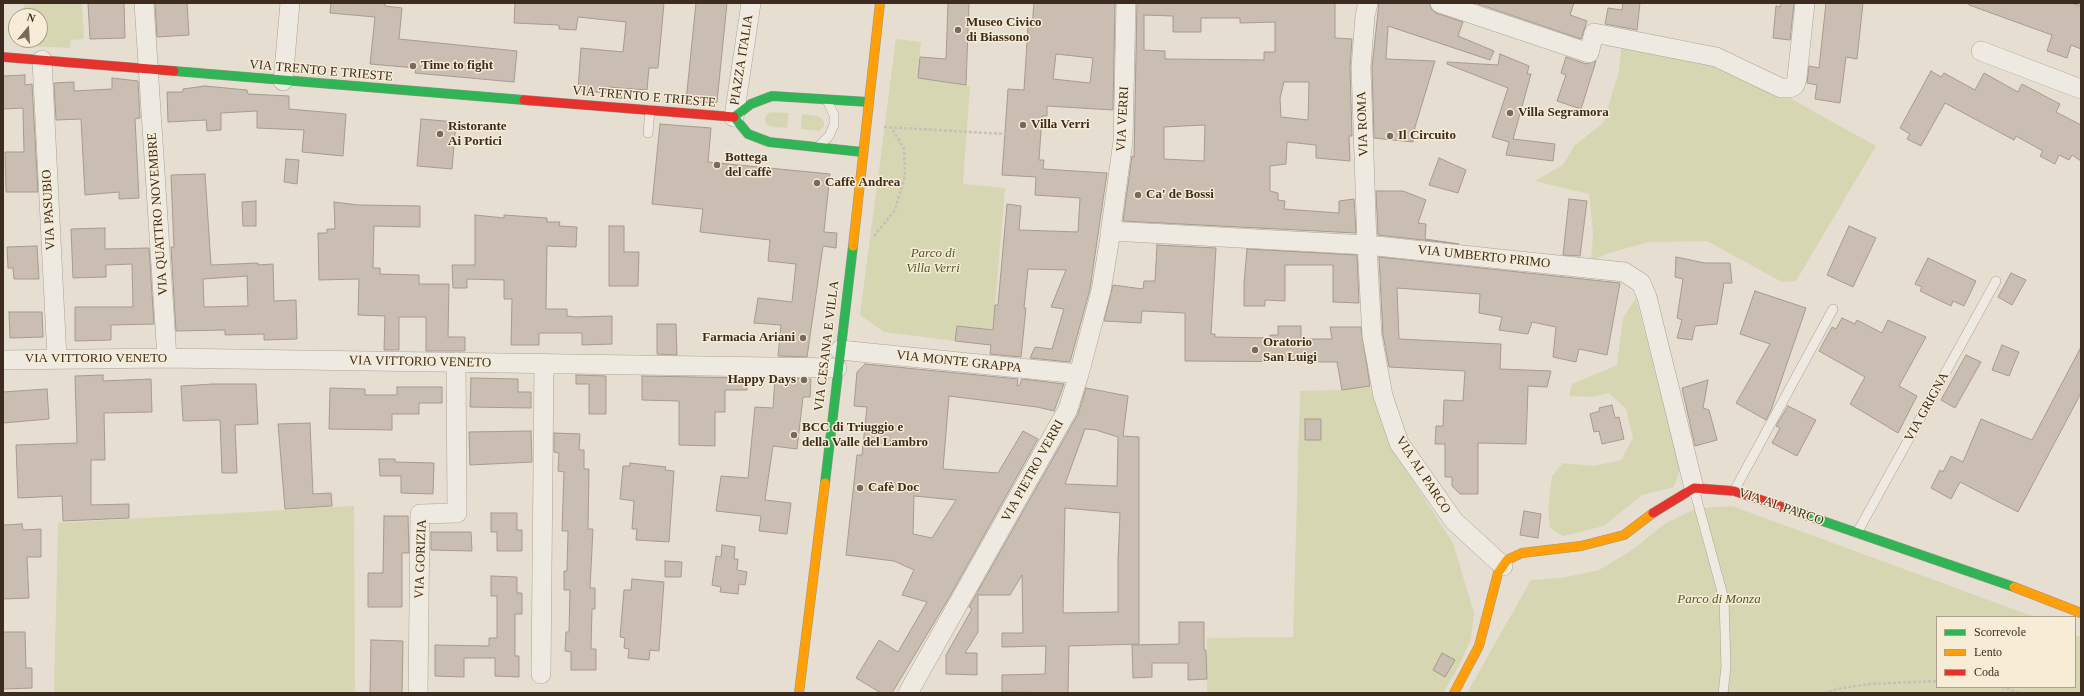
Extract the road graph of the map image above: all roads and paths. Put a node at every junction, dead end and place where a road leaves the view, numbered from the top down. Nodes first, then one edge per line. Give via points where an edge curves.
1 (144, 3) edge
2 (290, 3) edge
3 (751, 3) edge
4 (880, 3) edge
5 (1126, 3) edge
6 (1368, 3) edge
7 (1440, 3) edge
8 (1805, 3) edge
9 (1981, 51) dead end
10 (3, 57) edge
11 (42, 60) junction
12 (149, 70) junction
13 (284, 81) junction
14 (2081, 89) edge
15 (826, 99) junction
16 (869, 102) junction
17 (650, 110) junction
18 (734, 117) junction
19 (866, 125) junction
20 (891, 127) junction
21 (648, 133) dead end
22 (1005, 134) dead end
23 (817, 147) junction
24 (862, 152) junction
25 (1111, 233) junction
26 (854, 240) junction
27 (1367, 245) junction
28 (1996, 281) dead end
29 (1833, 309) dead end
30 (840, 350) junction
31 (167, 358) junction
32 (57, 359) junction
33 (3, 360) edge
34 (456, 362) junction
35 (544, 363) junction
36 (837, 368) junction
37 (1079, 374) junction
38 (1694, 488) junction
39 (1734, 491) junction
40 (1857, 533) junction
41 (1502, 566) junction
42 (2043, 597) junction
43 (2070, 598) dead end
44 (2081, 613) edge
45 (541, 674) dead end
46 (1936, 681) edge
47 (2005, 688) edge
48 (418, 693) edge
49 (799, 693) edge
50 (908, 693) edge
51 (1454, 693) edge
52 (1723, 693) edge
53 (1824, 693) edge
54 (2019, 693) edge

1 - 12 street, VIA QUATTRO NOVEMBRE
2 - 13 street
3 - 18 street, PIAZZA ITALIA
4 - 16 street, VIA CESANA E VILLA
5 - 25 street, VIA VERRI via 1123,141
6 - 27 street, VIA ROMA via 1361,67
7 - 8 street via 1589,53 1594,33 1716,58 1781,88 1795,85 1797,78
9 - 14 street
10 - 11 street, VIA TRENTO E TRIESTE
11 - 12 street, VIA TRENTO E TRIESTE
11 - 32 street, VIA PASUBIO
12 - 13 street, VIA TRENTO E TRIESTE
12 - 31 street, VIA QUATTRO NOVEMBRE
13 - 17 street, VIA TRENTO E TRIESTE
15 - 16 street, PIAZZA ITALIA
15 - 18 street, PIAZZA ITALIA via 772,96 751,104
15 - 23 lane via 834,115 834,125 829,136
16 - 19 street, VIA CESANA E VILLA
17 - 18 street, VIA TRENTO E TRIESTE
17 - 21 lane
18 - 23 street, PIAZZA ITALIA via 748,134 769,142
19 - 20 path
19 - 24 street, VIA CESANA E VILLA
20 - 22 path
20 - 26 path via 904,149 905,176 896,210 870,241
23 - 24 street, PIAZZA ITALIA
24 - 26 street, VIA CESANA E VILLA
25 - 27 street, VIA UMBERTO PRIMO
25 - 37 street, VIA PIETRO VERRI via 1102,291
26 - 30 street, VIA CESANA E VILLA
27 - 38 street, VIA UMBERTO PRIMO via 1624,272 1641,283 1648,297
27 - 41 street, VIA AL PARCO via 1372,336 1382,396 1399,443 1454,521
28 - 40 lane, VIA GRIGNA
29 - 39 lane
30 - 36 street, VIA CESANA E VILLA
30 - 37 street, VIA MONTE GRAPPA
31 - 32 street, VIA VITTORIO VENETO
31 - 34 street, VIA VITTORIO VENETO
32 - 33 street, VIA VITTORIO VENETO
34 - 35 street, VIA VITTORIO VENETO
34 - 48 street, VIA GORIZIA via 457,513 420,514
35 - 36 street, VIA VITTORIO VENETO
35 - 45 street
36 - 49 street, VIA CESANA E VILLA
37 - 50 street, VIA PIETRO VERRI via 1068,409
38 - 39 street, VIA AL PARCO
38 - 41 street via 1657,510 1624,535 1581,546 1522,553 1513,556
38 - 52 lane via 1724,599 1726,667
39 - 40 street, VIA AL PARCO
40 - 42 street, VIA AL PARCO
41 - 51 street via 1493,589 1479,646
42 - 43 street, VIA AL PARCO
42 - 44 street, VIA AL PARCO
46 - 53 path via 1870,684
47 - 54 path

